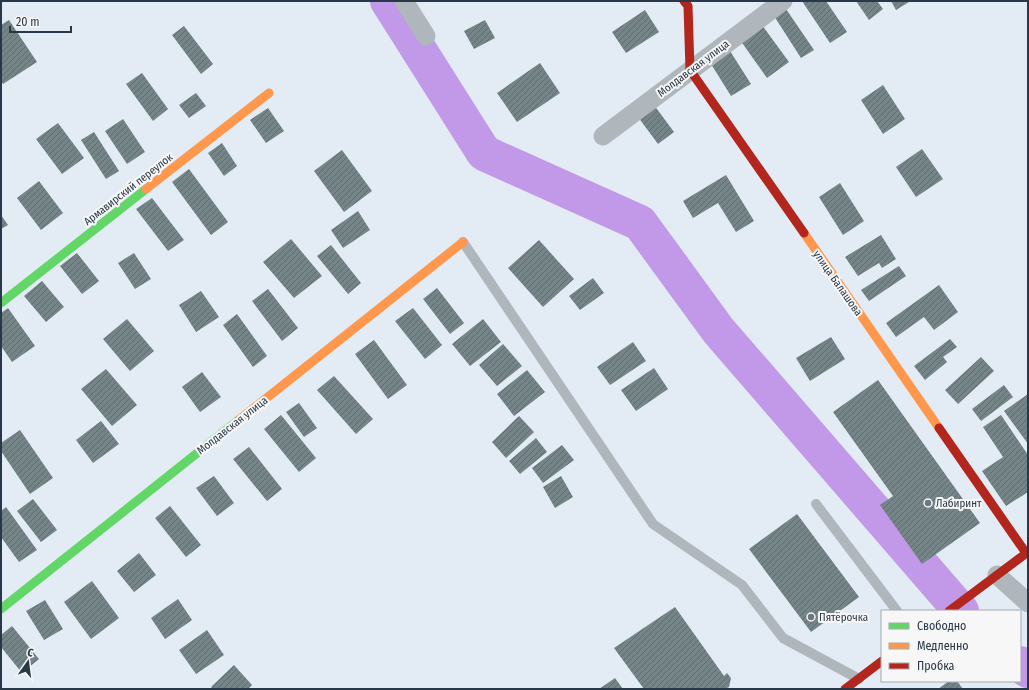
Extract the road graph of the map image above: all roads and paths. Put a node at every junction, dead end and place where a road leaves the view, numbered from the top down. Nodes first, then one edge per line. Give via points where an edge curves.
1 (404, 1) edge
2 (684, 1) edge
3 (783, 1) edge
4 (426, 36) dead end
5 (690, 70) junction
6 (269, 94) dead end
7 (603, 136) dead end
8 (463, 242) joint
9 (1, 303) edge
10 (816, 504) dead end
11 (1027, 552) edge
12 (989, 581) junction
13 (1028, 603) edge
14 (1, 608) edge
15 (896, 610) edge
16 (950, 610) edge
17 (881, 662) edge
18 (859, 679) junction
19 (845, 689) edge

1 - 4 street
2 - 5 street via 688,6
3 - 5 street, Молдавская улица
5 - 7 street, Молдавская улица
5 - 11 street, улица Балашова
6 - 9 street, Армавирский переулок
8 - 14 street, Молдавская улица
8 - 18 lane via 653,524 742,585 783,638
10 - 15 lane
11 - 12 street
12 - 13 street
12 - 16 street
17 - 18 street
18 - 19 street

